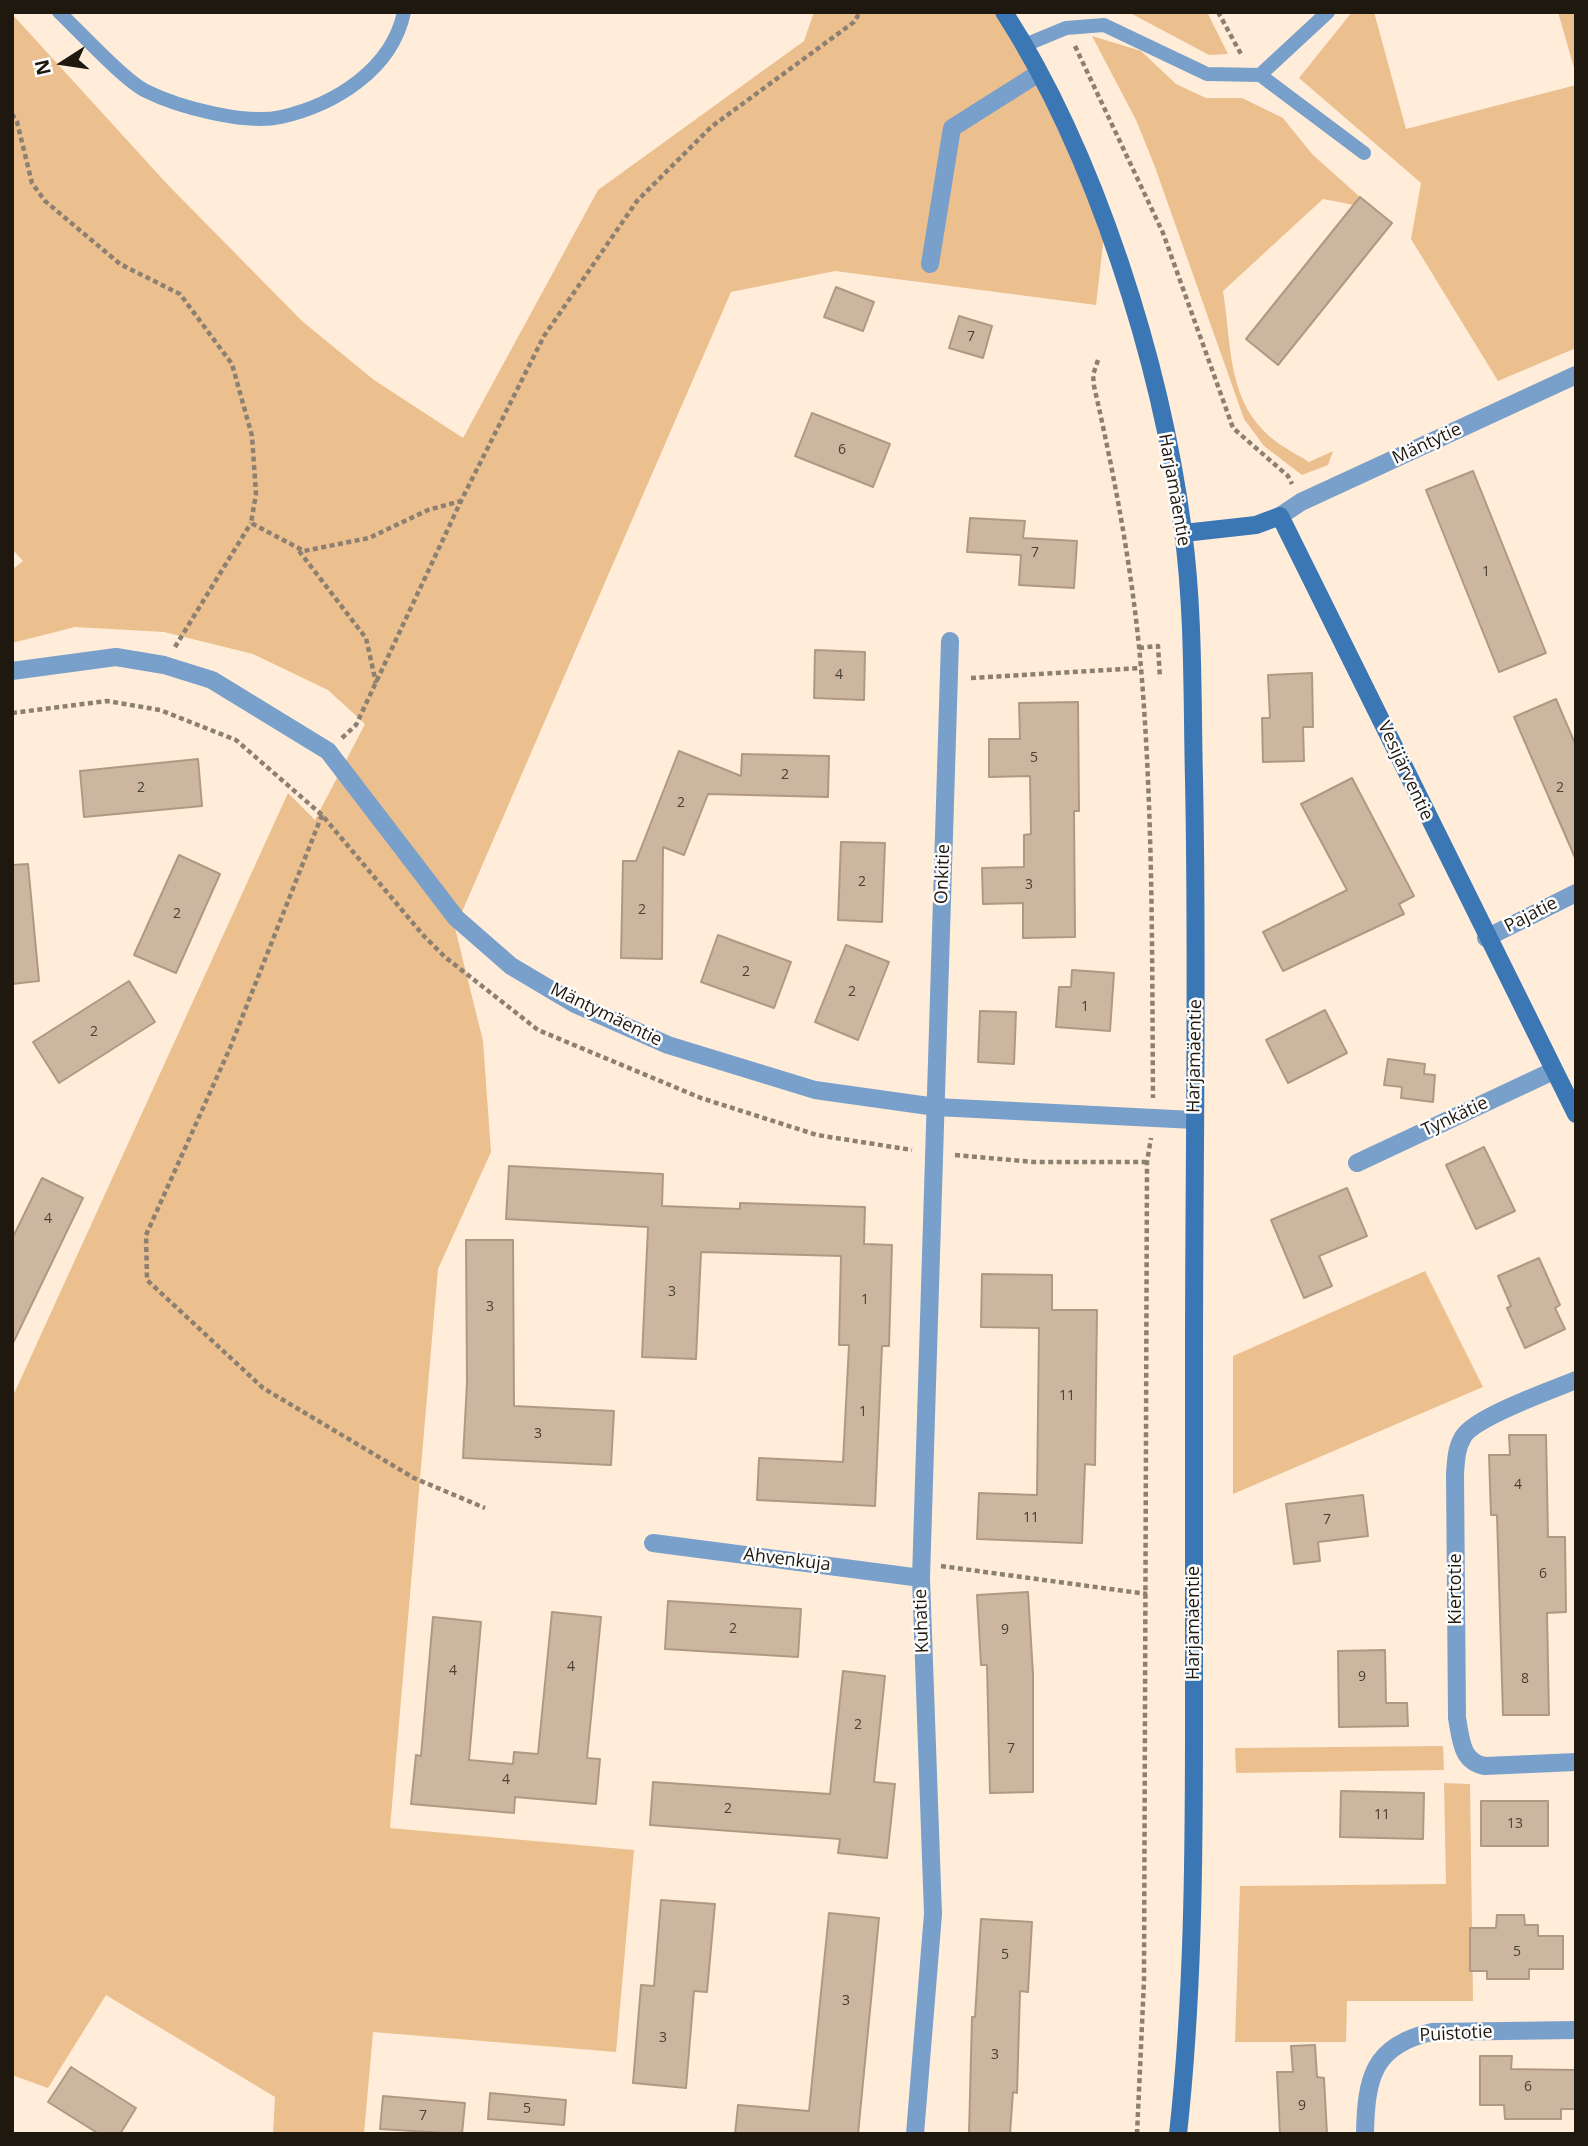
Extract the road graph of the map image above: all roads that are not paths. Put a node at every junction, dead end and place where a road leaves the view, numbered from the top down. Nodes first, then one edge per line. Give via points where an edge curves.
1 (59, 12) edge
2 (404, 12) edge
3 (1004, 12) edge
4 (1328, 12) edge
5 (1025, 45) junction
6 (1039, 73) junction
7 (1260, 75) junction
8 (1364, 153) dead end
9 (930, 264) dead end
10 (1576, 374) edge
11 (1280, 516) junction
12 (1184, 533) junction
13 (950, 641) dead end
14 (12, 671) edge
15 (1576, 893) edge
16 (1486, 938) junction
17 (1553, 1071) junction
18 (936, 1107) junction
19 (1576, 1114) edge
20 (1194, 1119) junction
21 (1357, 1163) dead end
22 (1576, 1380) edge
23 (653, 1543) dead end
24 (921, 1578) junction
25 (1576, 1762) edge
26 (1576, 2031) edge
27 (915, 2134) edge
28 (1178, 2134) edge
29 (1365, 2134) edge

1 - 2 lane via 143,90 223,115 279,117 341,96 359,81 376,66
3 - 5 street, Harjamäentie
4 - 7 lane
5 - 6 street, Harjamäentie
5 - 7 lane via 1066,28 1104,25 1207,74
6 - 9 street via 952,128
6 - 12 street, Harjamäentie via 1077,150 1118,261 1150,363
7 - 8 lane
10 - 11 street, Mäntytie via 1301,502
11 - 12 street via 1256,525
11 - 16 street, Vesijärventie
12 - 20 street, Harjamäentie via 1197,908
13 - 18 street, Onkitie
14 - 18 street, Mäntymäentie via 116,657 212,680 328,751 456,918 512,965 575,1004 668,1045 815,1090
15 - 16 street, Pajatie
16 - 17 street, Vesijärventie
17 - 19 street, Vesijärventie
17 - 21 street, Tynkätie
18 - 20 street, Mäntymäentie
18 - 24 street, Kuhatie
20 - 28 street, Harjamäentie via 1194,1836 1186,2056
22 - 25 street, Kiertotie via 1485,1419 1464,1434 1456,1450 1455,1474 1457,1718 1463,1751 1475,1764 1485,1766
23 - 24 street, Ahvenkuja
24 - 27 street, Kuhatie via 933,1914
26 - 29 street, Puistotie via 1432,2032 1409,2037 1386,2051 1376,2070 1366,2106

